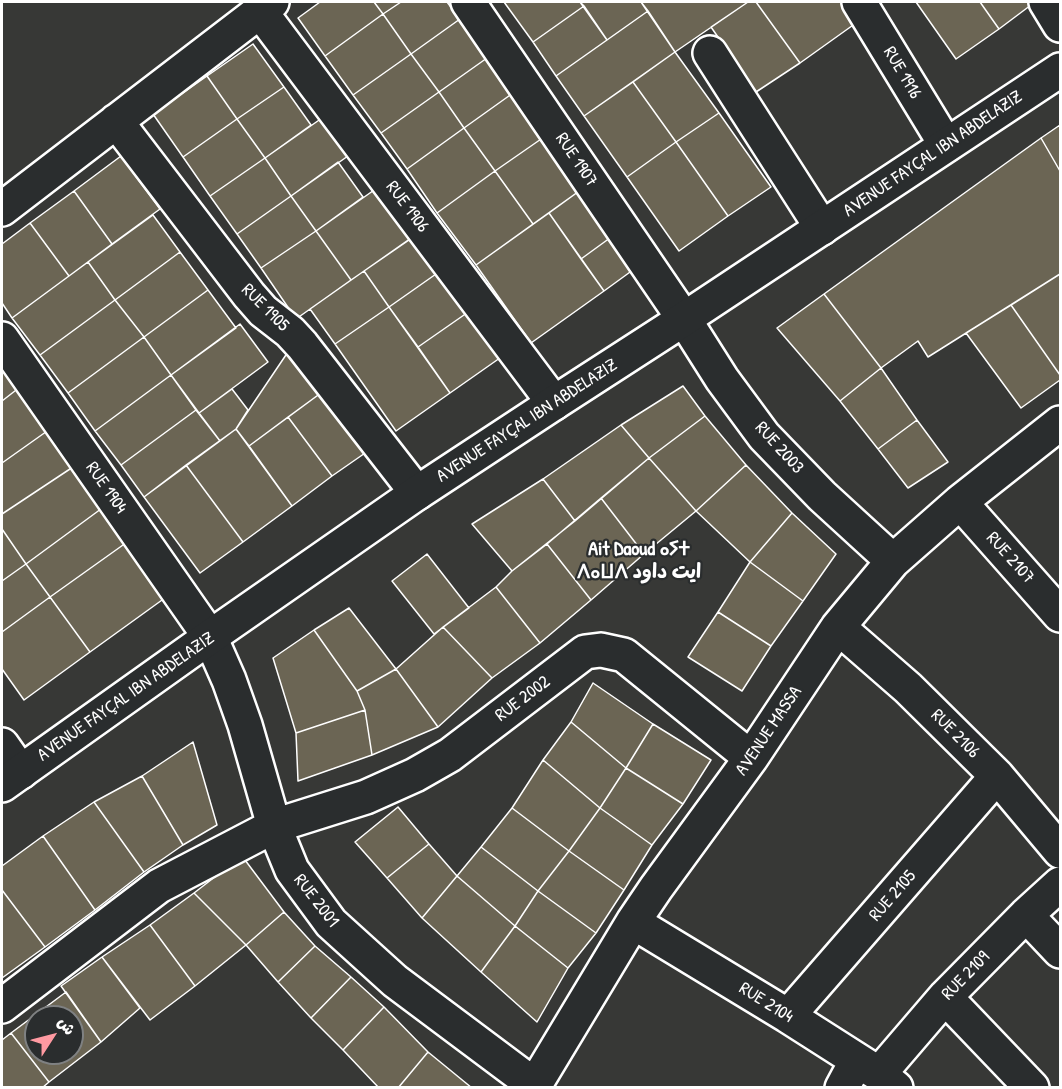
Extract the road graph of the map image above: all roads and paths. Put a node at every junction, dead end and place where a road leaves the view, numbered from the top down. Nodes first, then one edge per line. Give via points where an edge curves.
1 (468, 2) edge
2 (859, 2) edge
3 (1046, 2) edge
4 (266, 6) edge
5 (1060, 25) edge
6 (710, 53) dead end
7 (1060, 70) edge
8 (116, 121) junction
9 (946, 145) junction
10 (2, 209) edge
11 (822, 228) junction
12 (684, 319) junction
13 (2, 339) edge
14 (554, 403) junction
15 (1060, 423) edge
16 (417, 494) junction
17 (960, 502) junction
18 (893, 561) junction
19 (1060, 615) edge
20 (838, 627) junction
21 (210, 637) junction
22 (2, 745) edge
23 (751, 758) junction
24 (997, 776) junction
25 (11, 778) edge
26 (274, 825) junction
27 (1060, 851) edge
28 (1060, 884) edge
29 (1026, 915) junction
30 (633, 922) junction
31 (1060, 951) edge
32 (945, 997) junction
33 (2, 1006) edge
34 (788, 1016) junction
35 (869, 1077) edge
36 (533, 1086) edge
37 (1032, 1088) edge

1 - 12 street, RUE 1907
2 - 9 street, RUE 1916
3 - 5 street
4 - 8 street
4 - 14 street, RUE 1906
6 - 11 street
7 - 9 street, AVENUE FAYÇAL IBN ABDELAZIZ
8 - 10 street
8 - 16 street, RUE 1905 via 249,295 302,345
9 - 11 street, AVENUE FAYÇAL IBN ABDELAZIZ
11 - 12 street, AVENUE FAYÇAL IBN ABDELAZIZ
12 - 14 street, AVENUE FAYÇAL IBN ABDELAZIZ
12 - 18 street, RUE 2003 via 764,436
13 - 21 street, RUE 1904
14 - 16 street, AVENUE FAYÇAL IBN ABDELAZIZ
15 - 17 street, AVENUE MASSA
16 - 21 street, AVENUE FAYÇAL IBN ABDELAZIZ
17 - 18 street, AVENUE MASSA
17 - 19 street, RUE 2107
18 - 20 street, AVENUE MASSA
20 - 23 street, AVENUE MASSA
20 - 24 street, RUE 2106 via 908,687
21 - 25 street, AVENUE FAYÇAL IBN ABDELAZIZ
21 - 26 street, RUE 2001 via 241,714
22 - 25 street
23 - 26 street, RUE 2002 via 624,655 601,650 585,652 450,755 415,775 366,797
23 - 30 street, AVENUE MASSA
24 - 27 street, RUE 2106
24 - 34 street, RUE 2105
26 - 33 street, RUE 2002 via 159,886
26 - 36 street, RUE 2001 via 292,870 331,923 395,981
28 - 29 street, RUE 2109
29 - 31 street
29 - 32 street, RUE 2109
30 - 34 street, RUE 2104
30 - 36 street, AVENUE MASSA
32 - 35 street, RUE 2109
32 - 37 street
34 - 35 street, RUE 2104

